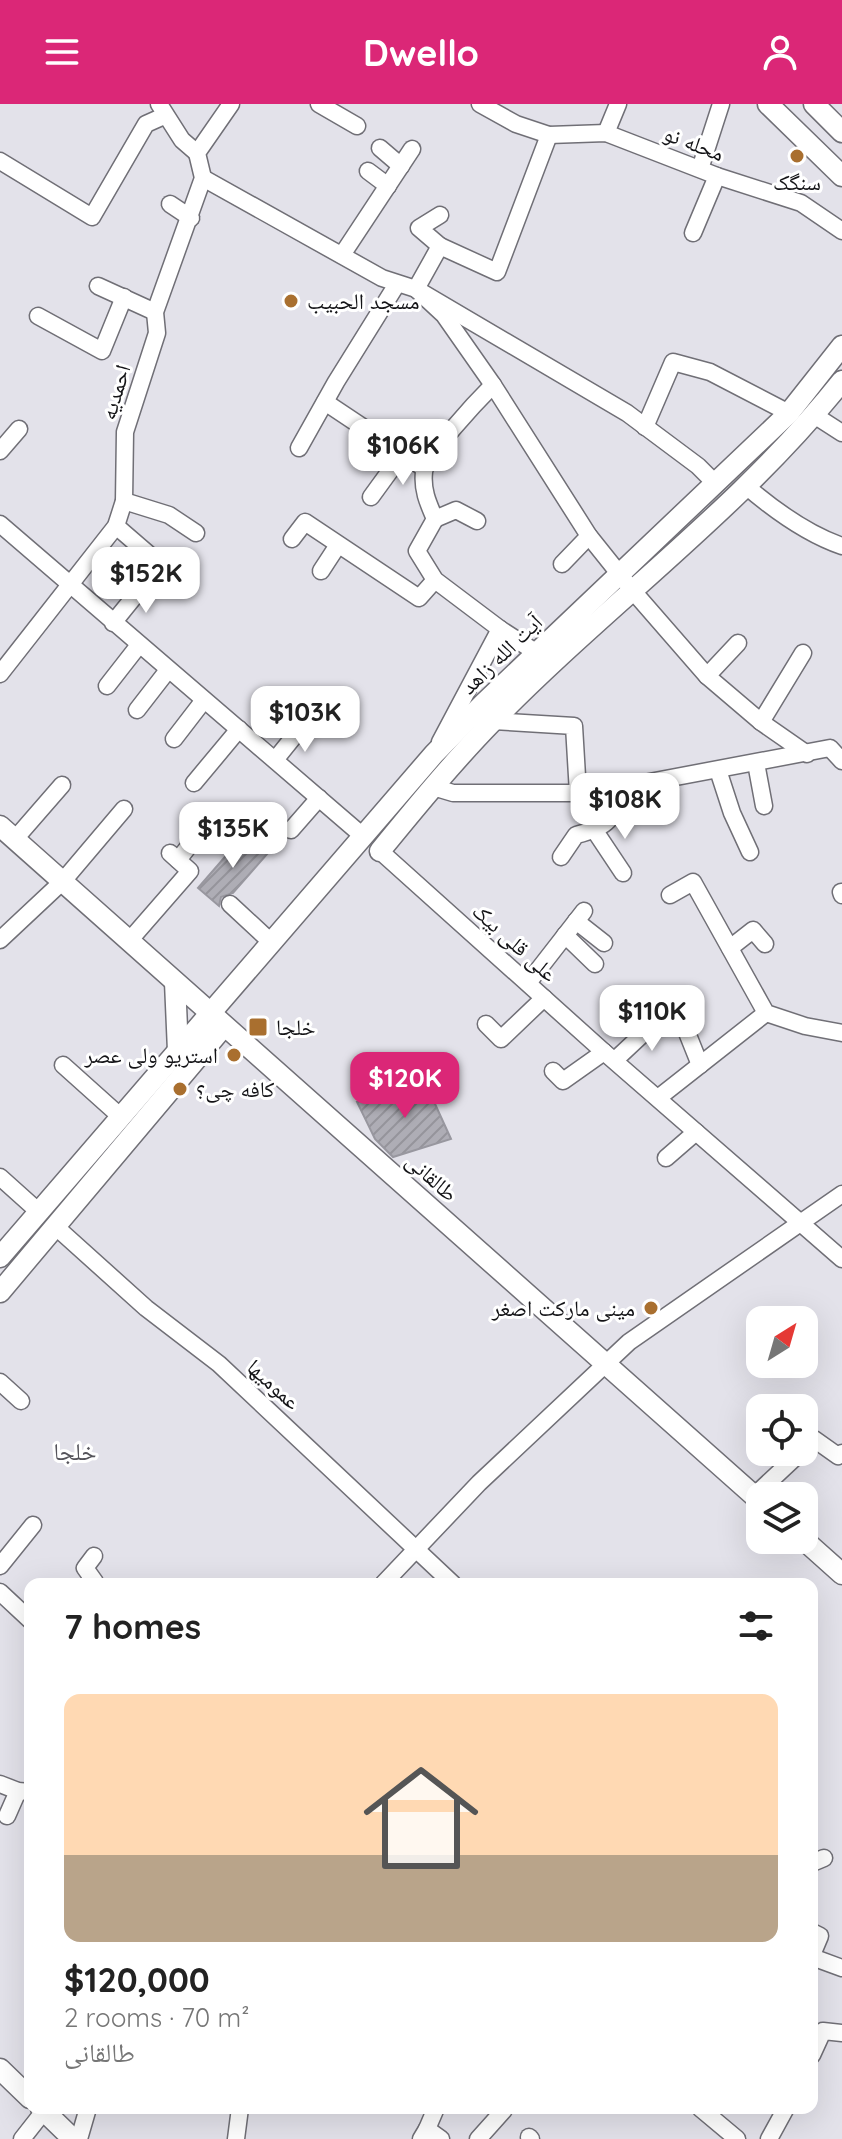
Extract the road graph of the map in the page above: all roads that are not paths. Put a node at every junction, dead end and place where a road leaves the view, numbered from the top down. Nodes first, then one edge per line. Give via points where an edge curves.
1 (231, 104) edge
2 (319, 104) edge
3 (481, 104) edge
4 (618, 104) edge
5 (721, 104) edge
6 (768, 104) edge
7 (814, 104) edge
8 (161, 110) edge
9 (357, 126) dead end
10 (842, 132) edge
11 (606, 133) junction
12 (549, 135) junction
13 (380, 148) dead end
14 (412, 149) dead end
15 (197, 153) junction
16 (0, 161) edge
17 (401, 166) junction
18 (700, 169) junction
19 (368, 171) dead end
20 (717, 176) junction
21 (842, 176) edge
22 (203, 178) junction
23 (388, 186) junction
24 (170, 204) dead end
25 (440, 215) dead end
26 (191, 218) junction
27 (842, 231) edge
28 (693, 233) dead end
29 (440, 246) junction
30 (342, 255) junction
31 (397, 284) junction
32 (98, 286) dead end
33 (416, 289) junction
34 (124, 297) junction
35 (155, 312) junction
36 (38, 316) dead end
37 (842, 346) edge
38 (842, 381) edge
39 (493, 385) junction
40 (325, 402) junction
41 (789, 413) junction
42 (814, 415) junction
43 (645, 427) junction
44 (19, 429) dead end
45 (842, 433) edge
46 (299, 448) dead end
47 (0, 451) edge
48 (403, 453) junction
49 (424, 468) junction
50 (716, 484) junction
51 (746, 486) junction
52 (371, 497) dead end
53 (124, 501) junction
54 (435, 519) junction
55 (477, 521) dead end
56 (0, 524) edge
57 (116, 526) junction
58 (196, 533) dead end
59 (589, 536) junction
60 (292, 539) dead end
61 (338, 545) junction
62 (842, 546) edge
63 (160, 564) dead end
64 (562, 564) dead end
65 (321, 571) dead end
66 (619, 574) junction
67 (435, 580) junction
68 (147, 581) dead end
69 (69, 585) junction
70 (633, 591) junction
71 (113, 623) junction
72 (500, 629) junction
73 (738, 643) dead end
74 (139, 645) junction
75 (537, 653) junction
76 (803, 653) dead end
77 (168, 670) junction
78 (0, 674) edge
79 (707, 676) junction
80 (107, 686) dead end
81 (204, 700) junction
82 (137, 710) dead end
83 (493, 721) junction
84 (761, 722) junction
85 (304, 724) dead end
86 (239, 729) junction
87 (174, 739) dead end
88 (434, 754) junction
89 (807, 754) junction
90 (275, 760) junction
91 (842, 761) edge
92 (756, 763) junction
93 (718, 770) junction
94 (194, 783) dead end
95 (62, 785) dead end
96 (433, 787) junction
97 (623, 787) junction
98 (578, 793) junction
99 (319, 798) junction
100 (764, 806) dead end
101 (124, 809) dead end
102 (291, 830) dead end
103 (595, 831) junction
104 (8, 832) edge
105 (364, 837) junction
106 (189, 846) dead end
107 (380, 851) joint
108 (750, 852) dead end
109 (561, 857) dead end
110 (623, 873) dead end
111 (63, 881) junction
112 (670, 895) dead end
113 (230, 904) dead end
114 (565, 935) junction
115 (0, 940) edge
116 (129, 941) junction
117 (271, 942) junction
118 (604, 943) dead end
119 (765, 944) dead end
120 (730, 948) junction
121 (595, 964) dead end
122 (175, 982) junction
123 (528, 983) junction
124 (544, 998) junction
125 (766, 1013) junction
126 (662, 1016) dead end
127 (217, 1019) junction
128 (486, 1024) dead end
129 (686, 1030) dead end
130 (842, 1033) edge
131 (255, 1053) junction
132 (610, 1056) junction
133 (186, 1057) junction
134 (63, 1065) dead end
135 (700, 1065) junction
136 (553, 1071) dead end
137 (172, 1074) junction
138 (658, 1098) junction
139 (121, 1117) junction
140 (696, 1132) junction
141 (666, 1158) dead end
142 (0, 1177) edge
143 (842, 1194) edge
144 (39, 1212) junction
145 (800, 1224) junction
146 (56, 1227) junction
147 (0, 1257) edge
148 (842, 1259) edge
149 (0, 1292) edge
150 (605, 1364) junction
151 (0, 1382) edge
152 (21, 1401) dead end
153 (818, 1450) edge
154 (842, 1453) edge
155 (788, 1466) edge
156 (773, 1482) edge
157 (746, 1489) edge
158 (33, 1525) dead end
159 (415, 1549) junction
160 (818, 1553) edge
161 (94, 1556) dead end
162 (0, 1566) edge
163 (842, 1574) edge
164 (92, 1578) edge
165 (388, 1578) edge
166 (446, 1578) edge
167 (0, 1592) edge
168 (24, 1614) edge
169 (0, 1784) edge
170 (24, 1791) edge
171 (7, 1816) dead end
172 (818, 1958) edge
173 (842, 1968) edge
174 (842, 2033) edge
175 (818, 2042) edge
176 (0, 2069) edge
177 (24, 2092) edge
178 (34, 2114) edge
179 (46, 2114) edge
180 (86, 2114) edge
181 (239, 2114) edge
182 (435, 2114) edge
183 (500, 2114) edge
184 (707, 2114) edge
185 (783, 2114) edge
186 (430, 2136) edge
187 (22, 2139) edge
188 (73, 2139) edge
189 (79, 2139) edge
190 (236, 2139) edge
191 (478, 2139) edge
192 (737, 2139) edge
193 (769, 2139) edge

1 - 15 street
2 - 9 street
3 - 12 street, محله نو
4 - 11 street
5 - 18 street
6 - 21 main road
7 - 10 main road
8 - 15 street
8 - 16 street via 146,124 92,217
11 - 12 street, محله نو
11 - 18 street, محله نو
12 - 29 street via 497,272
13 - 17 street
14 - 17 street
15 - 22 street
17 - 23 street
18 - 20 street, محله نو
19 - 23 street
20 - 27 street, محله نو via 801,203
20 - 28 street
22 - 26 street, احمدیه
22 - 30 street
23 - 30 street
24 - 26 street
25 - 29 street via 419,228
26 - 35 street, احمدیه
29 - 33 street
30 - 31 street
31 - 33 street
31 - 40 street
32 - 34 street
33 - 39 street via 444,315
33 - 43 street
34 - 35 street
34 - 36 street via 102,351
35 - 53 street, احمدیه via 157,333 125,432
37 - 41 main road, آیت الله زاهد
38 - 42 main road, آیت الله زاهد
39 - 49 street via 464,412
39 - 59 street
40 - 46 street
40 - 48 street
41 - 43 street via 710,372 673,362
41 - 50 main road, آیت الله زاهد
42 - 45 street
42 - 51 main road, آیت الله زاهد
43 - 50 street
44 - 47 street
48 - 49 street
48 - 52 street
49 - 54 street via 424,495
50 - 66 main road, آیت الله زاهد
51 - 62 street via 824,540
51 - 70 main road, آیت الله زاهد
53 - 57 street, احمدیه
53 - 58 street via 169,515
54 - 55 street via 456,510
54 - 67 street via 417,551
56 - 69 street
57 - 63 street
57 - 69 street, احمدیه
59 - 64 street
59 - 66 street
60 - 61 street via 305,522
61 - 65 street
61 - 67 street via 419,598
66 - 70 street
66 - 75 main road, آیت الله زاهد
67 - 72 street
68 - 71 street
69 - 71 street
69 - 78 street, احمدیه
70 - 79 street
70 - 83 main road, آیت الله زاهد
71 - 74 street
72 - 75 street
72 - 88 street
73 - 79 street
74 - 77 street
74 - 80 street
75 - 88 main road, آیت الله زاهد
76 - 84 street
77 - 81 street
77 - 82 street
79 - 84 street
81 - 86 street
81 - 87 street
83 - 96 main road, آیت الله زاهد
83 - 98 street via 574,726
84 - 89 street
85 - 90 street
86 - 90 street
86 - 94 street
88 - 105 main road, آیت الله زاهد
89 - 91 street via 830,748
89 - 92 street
90 - 99 street
92 - 93 street
92 - 100 street
93 - 97 street
93 - 108 street
95 - 104 street
96 - 98 street via 453,793
96 - 107 main road, آیت الله زاهد
97 - 98 street
97 - 103 street via 615,817
99 - 102 street
99 - 105 street
101 - 111 street
103 - 109 street via 576,835
103 - 110 street
104 - 111 main road, طالقانی
105 - 117 main road, آیت الله زاهد
106 - 116 street via 174,856 190,871
107 - 123 street, علی قلی بیک
111 - 115 street
111 - 116 main road, طالقانی
112 - 120 street via 693,882
113 - 117 street
114 - 118 street via 580,916
114 - 121 street
114 - 123 street
116 - 122 main road, طالقانی
117 - 127 main road, آیت الله زاهد
119 - 120 street via 753,930
120 - 125 street
122 - 127 main road, طالقانی
122 - 133 main road
123 - 124 street, علی قلی بیک
124 - 128 street via 501,1039
124 - 132 street, علی قلی بیک
125 - 130 street
125 - 135 street
126 - 132 street
127 - 131 main road, طالقانی
127 - 133 main road
129 - 135 street
131 - 133 main road via 244,1048
131 - 150 main road, طالقانی
132 - 136 street via 563,1081
132 - 138 street, علی قلی بیک
133 - 137 main road
134 - 139 street
135 - 138 street
137 - 139 main road
137 - 146 main road
138 - 140 street, علی قلی بیک
139 - 144 main road
140 - 141 street
140 - 145 street, علی قلی بیک
142 - 144 street
143 - 145 street
144 - 147 main road
145 - 148 street, علی قلی بیک
145 - 150 street
146 - 149 main road
146 - 159 street, عمومیها via 146,1308 219,1364
150 - 157 main road, طالقانی
150 - 159 street
151 - 152 street
153 - 154 street
155 - 156 street
158 - 162 street
159 - 165 street
159 - 166 street, عمومیها
160 - 163 main road
161 - 164 street via 85,1568
167 - 168 street
169 - 170 street
170 - 171 street
172 - 173 street
174 - 175 street via 823,2031
176 - 177 main road
178 - 187 street
179 - 188 main road
180 - 189 street
181 - 190 street
182 - 186 street
183 - 191 street
184 - 192 street
185 - 193 street

